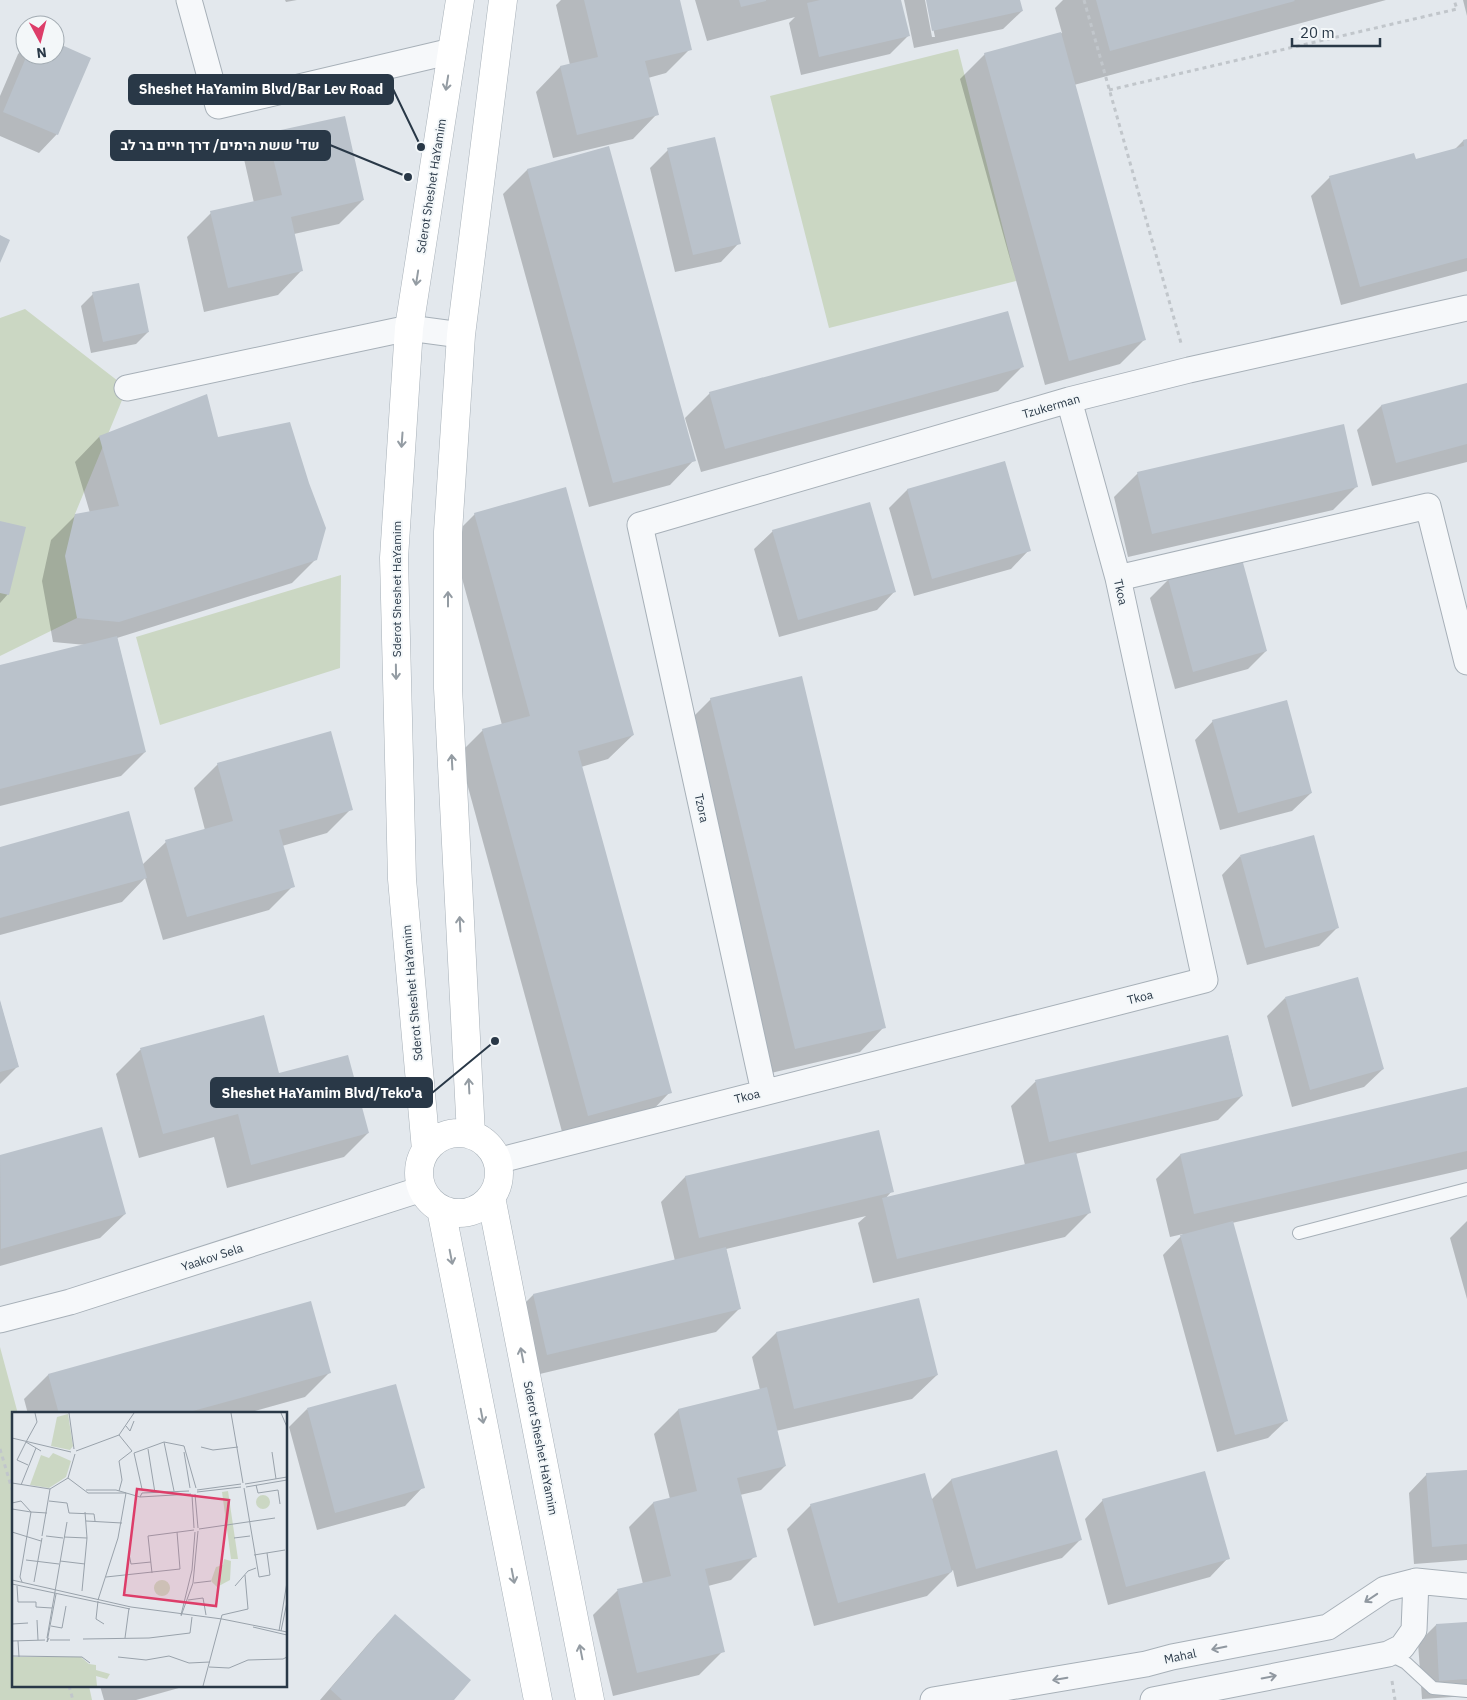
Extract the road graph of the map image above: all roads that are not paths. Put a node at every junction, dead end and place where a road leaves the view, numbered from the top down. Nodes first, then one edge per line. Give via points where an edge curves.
1 (189, 0) edge
2 (460, 0) edge
3 (503, 0) edge
4 (452, 51) junction
5 (1467, 308) edge
6 (409, 328) junction
7 (461, 335) junction
8 (127, 388) dead end
9 (1069, 400) junction
10 (640, 525) joint
11 (1118, 578) junction
12 (1467, 662) edge
13 (764, 1092) junction
14 (471, 1135) junction
15 (426, 1150) junction
16 (497, 1161) junction
17 (422, 1189) junction
18 (1467, 1189) edge
19 (491, 1196) junction
20 (441, 1209) junction
21 (1299, 1233) dead end
22 (0, 1320) edge
23 (1416, 1581) junction
24 (1467, 1586) edge
25 (1388, 1654) junction
26 (1172, 1657) junction
27 (1467, 1691) edge
28 (1182, 1697) edge
29 (538, 1700) edge
30 (590, 1700) edge
31 (933, 1700) edge
32 (1153, 1700) edge

1 - 4 street via 218,106
2 - 4 street, Sderot Sheshet HaYamim
3 - 7 street
4 -> 6 street, Sderot Sheshet HaYamim
5 - 9 street, Tzukerman
6 - 7 street
6 - 8 street
6 -> 15 street, Sderot Sheshet HaYamim via 394,558 396,679 402,879
14 -> 7 street via 448,688 448,532
9 - 10 street, Tzukerman
9 - 11 street, Tkoa
10 - 13 street, Tzora
11 - 12 street via 1428,506
11 - 13 street, Tkoa via 1205,980
13 - 16 street, Tkoa
14 - 15 street via 446,1135
14 - 16 street via 483,1140
15 - 17 street via 420,1163
16 - 19 street via 497,1186
17 - 20 street
17 - 22 street, Yaakov Sela via 70,1302
18 - 21 lane
19 - 20 street via 482,1206 469,1212
30 -> 19 street, Sderot Sheshet HaYamim
20 -> 29 street
23 - 24 street, Mahal
23 - 25 street via 1414,1630 1402,1647
23 -> 26 street, Mahal via 1385,1589 1328,1627
25 - 27 lane via 1406,1663 1433,1688
28 -> 25 street
26 - 28 street
26 -> 31 street, Mahal
28 - 32 street

